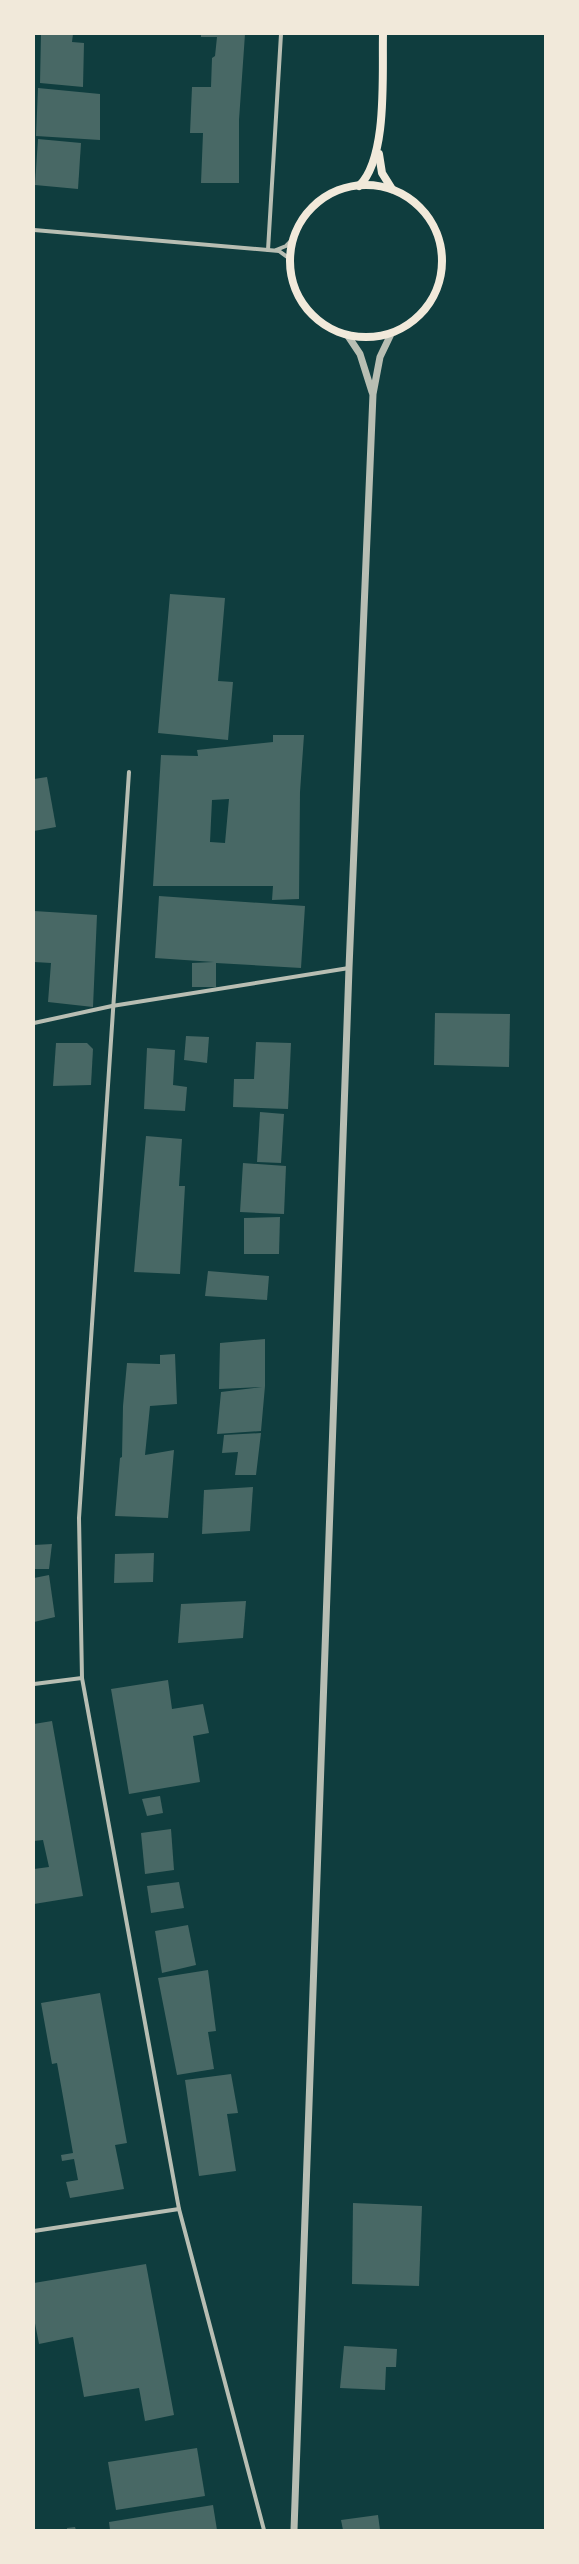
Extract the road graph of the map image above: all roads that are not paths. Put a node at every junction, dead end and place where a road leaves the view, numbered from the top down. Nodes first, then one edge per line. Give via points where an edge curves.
1 (280, 34) edge
2 (383, 34) edge
3 (378, 145) junction
4 (359, 186) junction
5 (392, 189) junction
6 (34, 230) edge
7 (294, 238) junction
8 (268, 250) junction
9 (290, 259) junction
10 (391, 334) junction
11 (348, 336) junction
12 (373, 394) junction
13 (130, 772) dead end
14 (349, 968) junction
15 (112, 1006) junction
16 (34, 1023) edge
17 (82, 1678) junction
18 (34, 1684) edge
19 (179, 2209) junction
20 (34, 2231) edge
21 (264, 2530) edge
22 (294, 2530) edge

1 - 8 street
2 - 3 main road
3 - 4 main road via 371,171
3 - 5 main road via 380,168
4 - 5 main road via 372,185
4 - 7 main road via 333,193 316,204 302,220
5 - 10 main road via 411,199 426,214 436,231 442,251 442,272 436,292 425,310 410,324
6 - 8 street
7 - 8 street via 286,246
7 - 9 main road
8 - 9 street via 279,251
9 - 11 main road via 296,287 312,315 328,327
10 - 11 main road via 370,338
10 - 12 street via 380,357
11 - 12 street via 361,357
12 - 14 street
13 - 15 street
14 - 15 street
14 - 22 street
15 - 16 street
15 - 17 street via 79,1518
17 - 18 street
17 - 19 street
19 - 20 street
19 - 21 street

